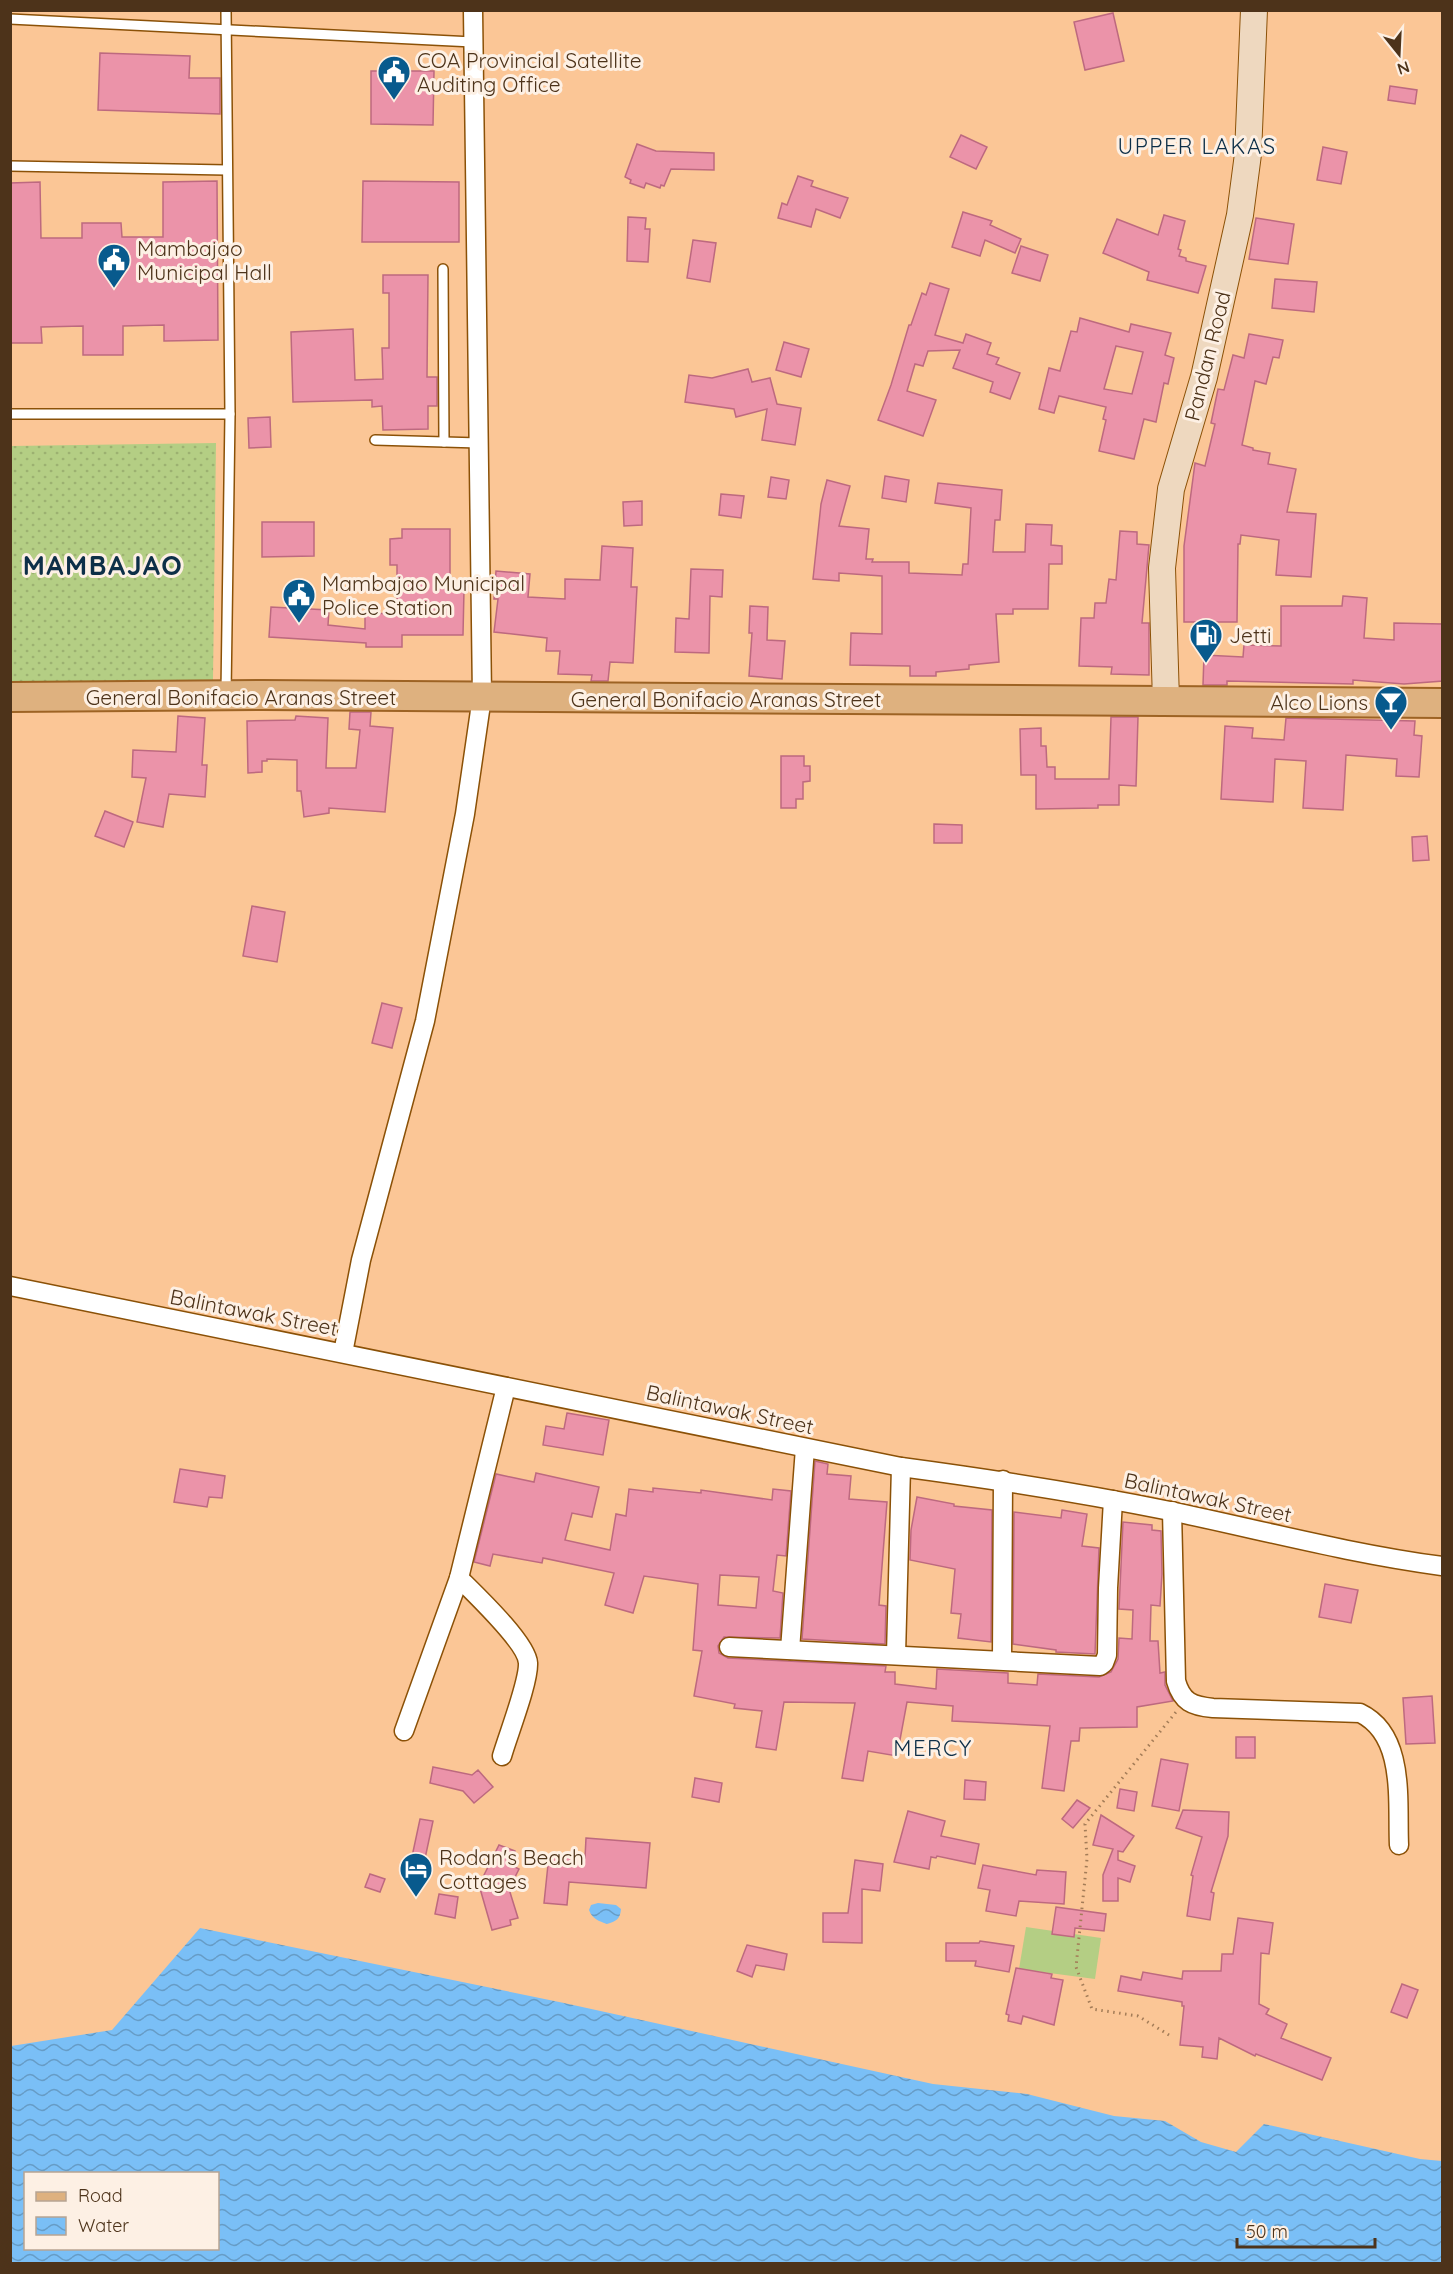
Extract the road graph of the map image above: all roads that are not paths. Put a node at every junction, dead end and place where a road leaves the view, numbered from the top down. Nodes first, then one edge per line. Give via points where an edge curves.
1 (226, 10) edge
2 (473, 10) edge
3 (1254, 10) edge
4 (10, 19) edge
5 (226, 30) junction
6 (474, 42) junction
7 (10, 166) edge
8 (227, 170) junction
9 (443, 269) dead end
10 (10, 414) edge
11 (230, 414) junction
12 (375, 440) dead end
13 (444, 442) junction
14 (479, 443) junction
15 (226, 695) junction
16 (482, 697) junction
17 (10, 698) edge
18 (1166, 701) junction
19 (1443, 703) edge
20 (10, 1286) edge
21 (343, 1353) junction
22 (506, 1387) junction
23 (806, 1448) junction
24 (901, 1467) junction
25 (1003, 1480) junction
26 (1113, 1500) junction
27 (1172, 1511) junction
28 (1443, 1566) edge
29 (459, 1578) junction
30 (729, 1647) dead end
31 (790, 1650) junction
32 (896, 1655) junction
33 (1002, 1660) junction
34 (404, 1731) dead end
35 (502, 1756) dead end
36 (1400, 1845) dead end

1 - 5 lane
2 - 6 street
3 - 18 street, Pandan Road via 1248,154 1240,215 1204,377 1172,489 1162,568
4 - 5 lane
5 - 6 lane
5 - 8 lane
6 - 14 street
7 - 8 lane
8 - 11 lane
9 - 13 lane
10 - 11 lane
11 - 15 lane
12 - 13 lane
13 - 14 lane
14 - 16 street
15 - 16 main road, General Bonifacio Aranas Street
15 - 17 main road, General Bonifacio Aranas Street
16 - 18 main road, General Bonifacio Aranas Street
16 - 21 street via 465,814 425,1021 361,1260
18 - 19 main road, General Bonifacio Aranas Street
20 - 21 street, Balintawak Street
21 - 22 street, Balintawak Street
22 - 23 street, Balintawak Street
22 - 29 street
23 - 24 street, Balintawak Street
23 - 31 street
24 - 25 street, Balintawak Street
24 - 32 street
25 - 26 street, Balintawak Street
25 - 33 street
26 - 27 street, Balintawak Street
26 - 33 street via 1104,1664
27 - 28 street, Balintawak Street via 1394,1560
27 - 36 street via 1179,1692 1195,1706 1360,1713 1372,1718 1390,1744 1396,1764
29 - 34 street
29 - 35 street via 515,1637 528,1662
30 - 31 street
31 - 32 street
32 - 33 street

